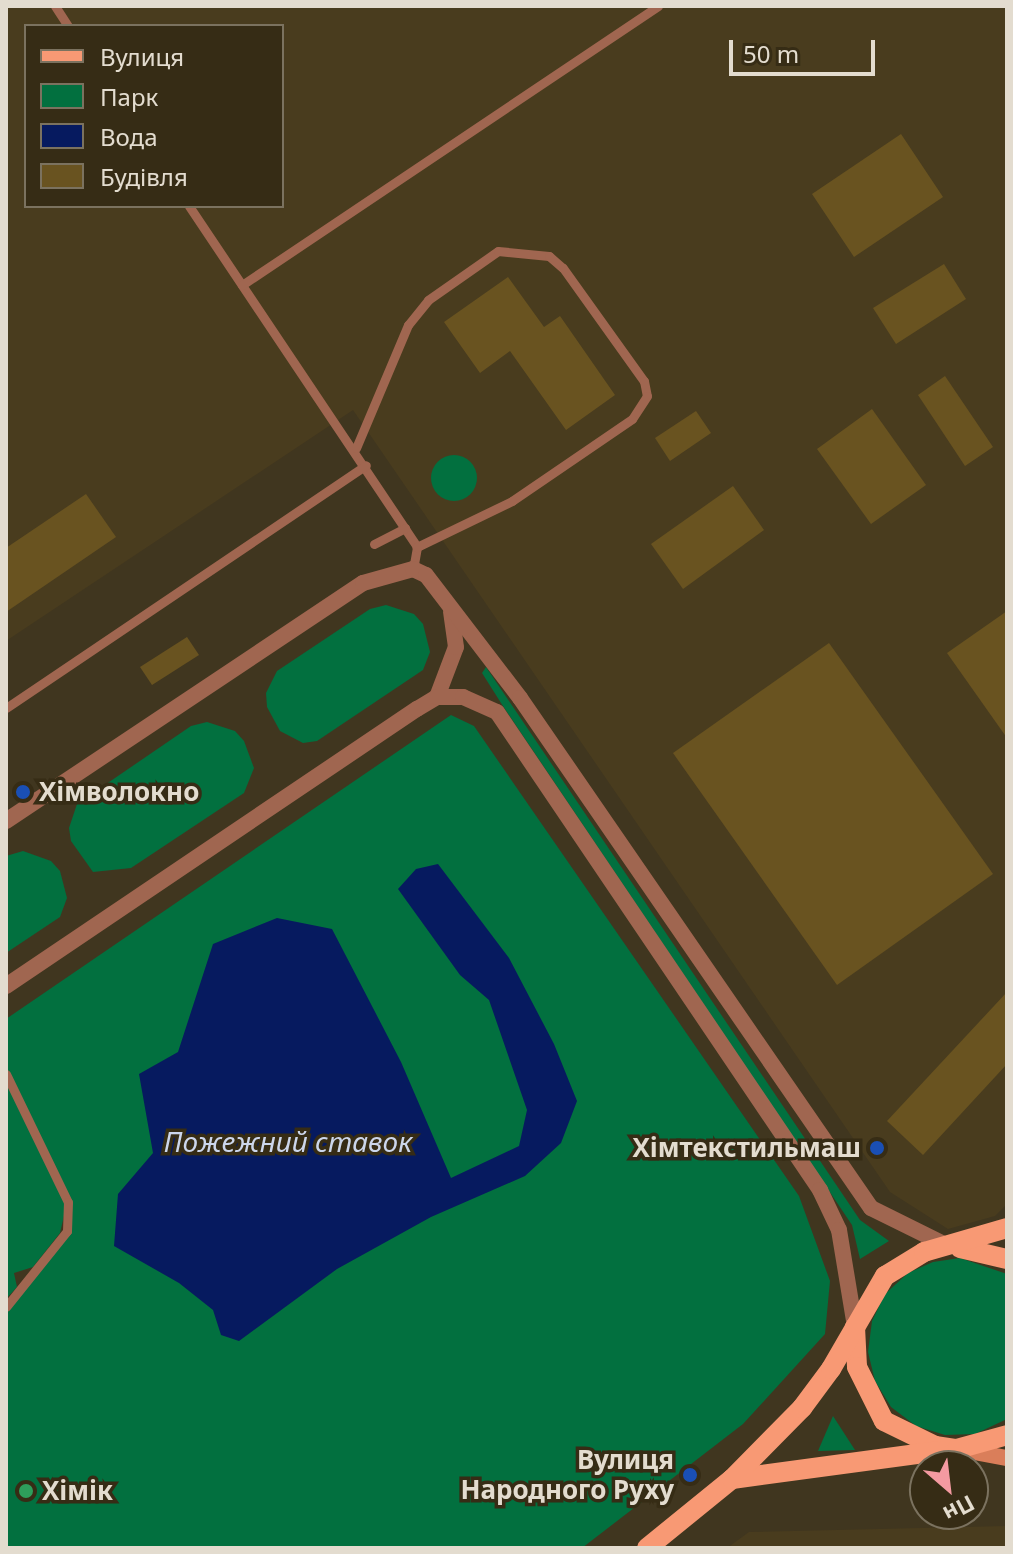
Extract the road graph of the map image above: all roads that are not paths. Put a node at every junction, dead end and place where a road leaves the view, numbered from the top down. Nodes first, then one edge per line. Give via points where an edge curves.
1 (55, 6) edge
2 (658, 6) edge
3 (67, 24) edge
4 (190, 208) edge
5 (242, 285) junction
6 (356, 448) junction
7 (366, 465) junction
8 (405, 528) junction
9 (374, 544) dead end
10 (417, 547) junction
11 (413, 569) junction
12 (451, 609) junction
13 (437, 697) junction
14 (6, 708) edge
15 (6, 821) edge
16 (6, 986) edge
17 (6, 1074) edge
18 (1007, 1228) edge
19 (948, 1246) junction
20 (1007, 1259) edge
21 (6, 1307) edge
22 (855, 1327) junction
23 (1007, 1435) edge
24 (957, 1449) junction
25 (1007, 1458) edge
26 (732, 1479) junction
27 (647, 1548) edge

1 - 3 lane
2 - 5 lane
4 - 5 lane
5 - 6 lane
6 - 7 lane
6 - 10 lane via 408,325 428,300 498,251 549,256 563,268 644,381 647,396 632,419 512,501
7 - 8 lane
7 - 14 lane
8 - 9 lane
8 - 10 lane
10 - 11 lane
11 - 12 street via 426,575
11 - 15 street via 363,583
12 - 13 street via 456,647
12 - 19 street via 529,711 871,1208
13 - 16 street
13 - 22 street via 463,697 497,712 811,1177 839,1230
17 - 21 lane via 68,1202 67,1231
18 - 19 main road
19 - 20 main road via 986,1250
19 - 22 main road via 904,1261 885,1276
22 - 24 main road via 857,1367 884,1421 915,1440
22 - 26 main road via 802,1408
23 - 24 main road
24 - 25 main road
24 - 26 main road
26 - 27 main road

